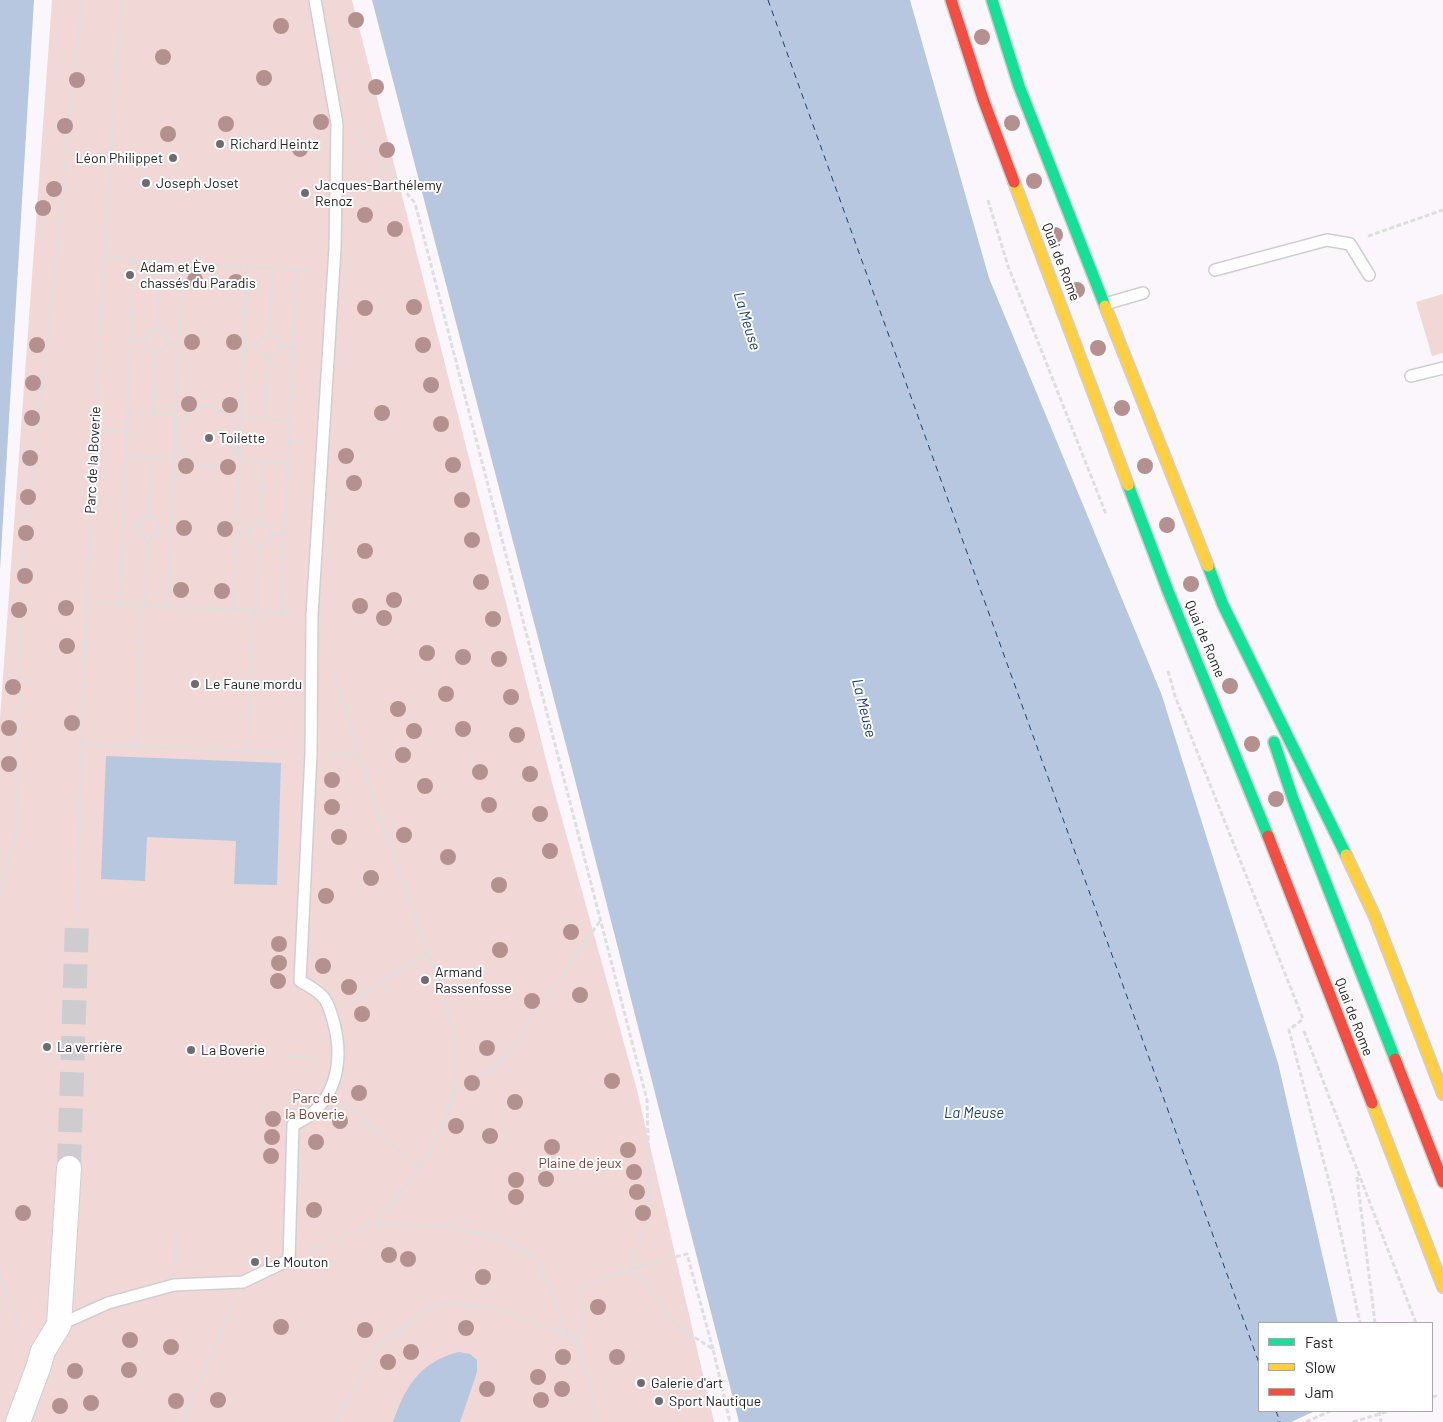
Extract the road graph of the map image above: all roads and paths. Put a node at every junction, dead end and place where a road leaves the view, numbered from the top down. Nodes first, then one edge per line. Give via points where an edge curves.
1 (82, 0) edge
2 (122, 0) edge
3 (315, 0) edge
4 (950, 0) edge
5 (992, 0) edge
6 (354, 132) dead end
7 (103, 258) junction
8 (134, 260) junction
9 (161, 262) junction
10 (182, 263) junction
11 (247, 267) junction
12 (273, 269) junction
13 (1215, 270) dead end
14 (1369, 275) dead end
15 (1143, 293) dead end
16 (1104, 304) junction
17 (157, 331) junction
18 (269, 335) junction
19 (131, 340) junction
20 (145, 341) junction
21 (167, 342) junction
22 (179, 343) junction
23 (244, 344) junction
24 (258, 345) junction
25 (280, 346) junction
26 (293, 347) junction
27 (156, 352) junction
28 (268, 357) junction
29 (1443, 368) edge
30 (1410, 376) dead end
31 (129, 412) junction
32 (153, 414) junction
33 (176, 415) junction
34 (241, 418) junction
35 (264, 420) junction
36 (289, 420) junction
37 (95, 430) junction
38 (128, 432) junction
39 (175, 436) junction
40 (240, 440) junction
41 (127, 456) junction
42 (151, 457) junction
43 (174, 458) junction
44 (239, 461) junction
45 (263, 462) junction
46 (287, 463) junction
47 (149, 518) junction
48 (260, 523) junction
49 (236, 532) junction
50 (249, 533) junction
51 (271, 534) junction
52 (284, 535) junction
53 (148, 539) junction
54 (260, 544) junction
55 (87, 603) junction
56 (120, 604) junction
57 (143, 605) junction
58 (168, 607) junction
59 (233, 610) junction
60 (255, 611) junction
61 (1238, 639) junction
62 (331, 668) dead end
63 (1264, 714) dead end
64 (1270, 733) dead end
65 (81, 744) junction
66 (138, 746) junction
67 (248, 751) junction
68 (311, 754) junction
69 (358, 756) junction
70 (0, 895) edge
71 (77, 921) tunnel mouth
72 (601, 921) junction
73 (428, 952) junction
74 (332, 1016) junction
75 (1303, 1019) dead end
76 (1304, 1031) dead end
77 (288, 1056) dead end
78 (317, 1060) dead end
79 (330, 1091) junction
80 (452, 1094) junction
81 (1443, 1094) edge
82 (69, 1168) tunnel mouth
83 (420, 1169) junction
84 (1356, 1172) junction
85 (1443, 1182) edge
86 (375, 1224) junction
87 (176, 1234) dead end
88 (289, 1260) junction
89 (175, 1263) dead end
90 (630, 1269) junction
91 (0, 1274) edge
92 (243, 1282) junction
93 (1443, 1286) edge
94 (1360, 1322) edge
95 (1375, 1322) edge
96 (1416, 1322) edge
97 (59, 1325) junction
98 (569, 1336) junction
99 (577, 1343) junction
100 (713, 1349) junction
101 (38, 1368) junction
102 (1439, 1395) dead end
103 (1433, 1397) edge
104 (1328, 1412) edge
105 (1386, 1412) edge
106 (18, 1422) edge
107 (182, 1422) edge
108 (336, 1422) edge
109 (596, 1422) edge
110 (730, 1422) edge
111 (1306, 1422) edge
112 (1353, 1422) edge

1 - 70 path via 21,574 16,830
2 - 7 path, Parc de la Boverie
3 - 68 lane via 337,124 335,248 312,615
4 - 93 main road, Quai de Rome via 982,99 1168,591 1246,780
5 - 16 main road, Quai de Rome via 1019,86
6 - 72 path via 415,203
7 - 8 path
7 - 37 path, Parc de la Boverie
8 - 9 path
8 - 19 path
9 - 10 path
9 - 17 path
10 - 11 path
10 - 22 path
11 - 12 path
11 - 23 path
12 - 18 path
12 - 26 path via 297,270
13 - 14 lane via 1327,240 1350,244
15 - 16 lane
16 - 61 main road, Quai de Rome
17 - 20 path via 148,334
17 - 21 path via 163,333
18 - 24 path via 263,337
18 - 25 path via 276,338
19 - 20 path
19 - 31 path
20 - 27 path via 147,347
21 - 22 path
21 - 27 path via 165,348
22 - 33 path
23 - 24 path
23 - 34 path
24 - 28 path via 260,352
25 - 26 path
25 - 28 path
26 - 36 path
27 - 32 path
28 - 35 path
29 - 30 lane
31 - 32 path
31 - 38 path
32 - 33 path
33 - 39 path
34 - 35 path
34 - 40 path
35 - 36 path
36 - 46 path
37 - 38 path
37 - 55 path, Parc de la Boverie
38 - 41 path
39 - 40 path via 185,417 194,410 215,408 233,420
39 - 40 path via 183,456 191,464 212,469 231,459
39 - 43 path
40 - 44 path
41 - 42 path
41 - 56 path
42 - 43 path
42 - 47 path
43 - 58 path
44 - 45 path
44 - 49 path
45 - 46 path
45 - 48 path
46 - 52 path
47 - 53 path via 142,519 138,528 140,534
47 - 53 path via 155,520 160,528 155,537
48 - 50 path
48 - 51 path via 269,528
49 - 50 path
49 - 59 path
50 - 54 path via 251,540
51 - 52 path
51 - 54 path via 266,543
52 - 60 path via 281,613
53 - 57 path
54 - 60 path
55 - 56 path
55 - 65 path, Parc de la Boverie
56 - 57 path
57 - 58 path
57 - 66 path
58 - 59 path
59 - 60 path
60 - 67 path
61 - 63 main road, Quai de Rome
61 - 81 main road, Quai de Rome via 1375,917
62 - 69 path
64 - 85 main road, Quai de Rome
65 - 66 path
65 - 71 path, Parc de la Boverie
66 - 67 path
67 - 68 path
68 - 69 path
68 - 74 lane via 300,981 324,996
69 - 73 path
72 - 80 path via 500,1063
72 - 90 path via 647,1100 650,1210
73 - 74 path
73 - 80 path via 440,980 454,1033 456,1058
74 - 79 lane via 339,1045 339,1062
75 - 94 path via 1289,1030 1333,1197
76 - 84 path
77 - 78 path
79 - 83 path
79 - 88 lane via 308,1119 293,1126
80 - 83 path via 446,1116
82 - 97 street
83 - 86 path
84 - 95 path
84 - 96 path
86 - 88 path
86 - 98 path via 444,1226 501,1238 536,1258
87 - 89 path
88 - 92 lane
90 - 99 path via 579,1288 583,1318
90 - 100 path via 646,1284 675,1325
90 - 100 path via 687,1254
91 - 101 path via 22,1340
92 - 97 lane via 174,1285 108,1303
92 - 107 path
97 - 101 street via 42,1351
98 - 99 path
98 - 108 path via 500,1310 449,1302 434,1305 377,1347
99 - 109 path via 590,1384
100 - 110 path
101 - 106 street
102 - 103 path
104 - 111 path
105 - 112 path, bridge

